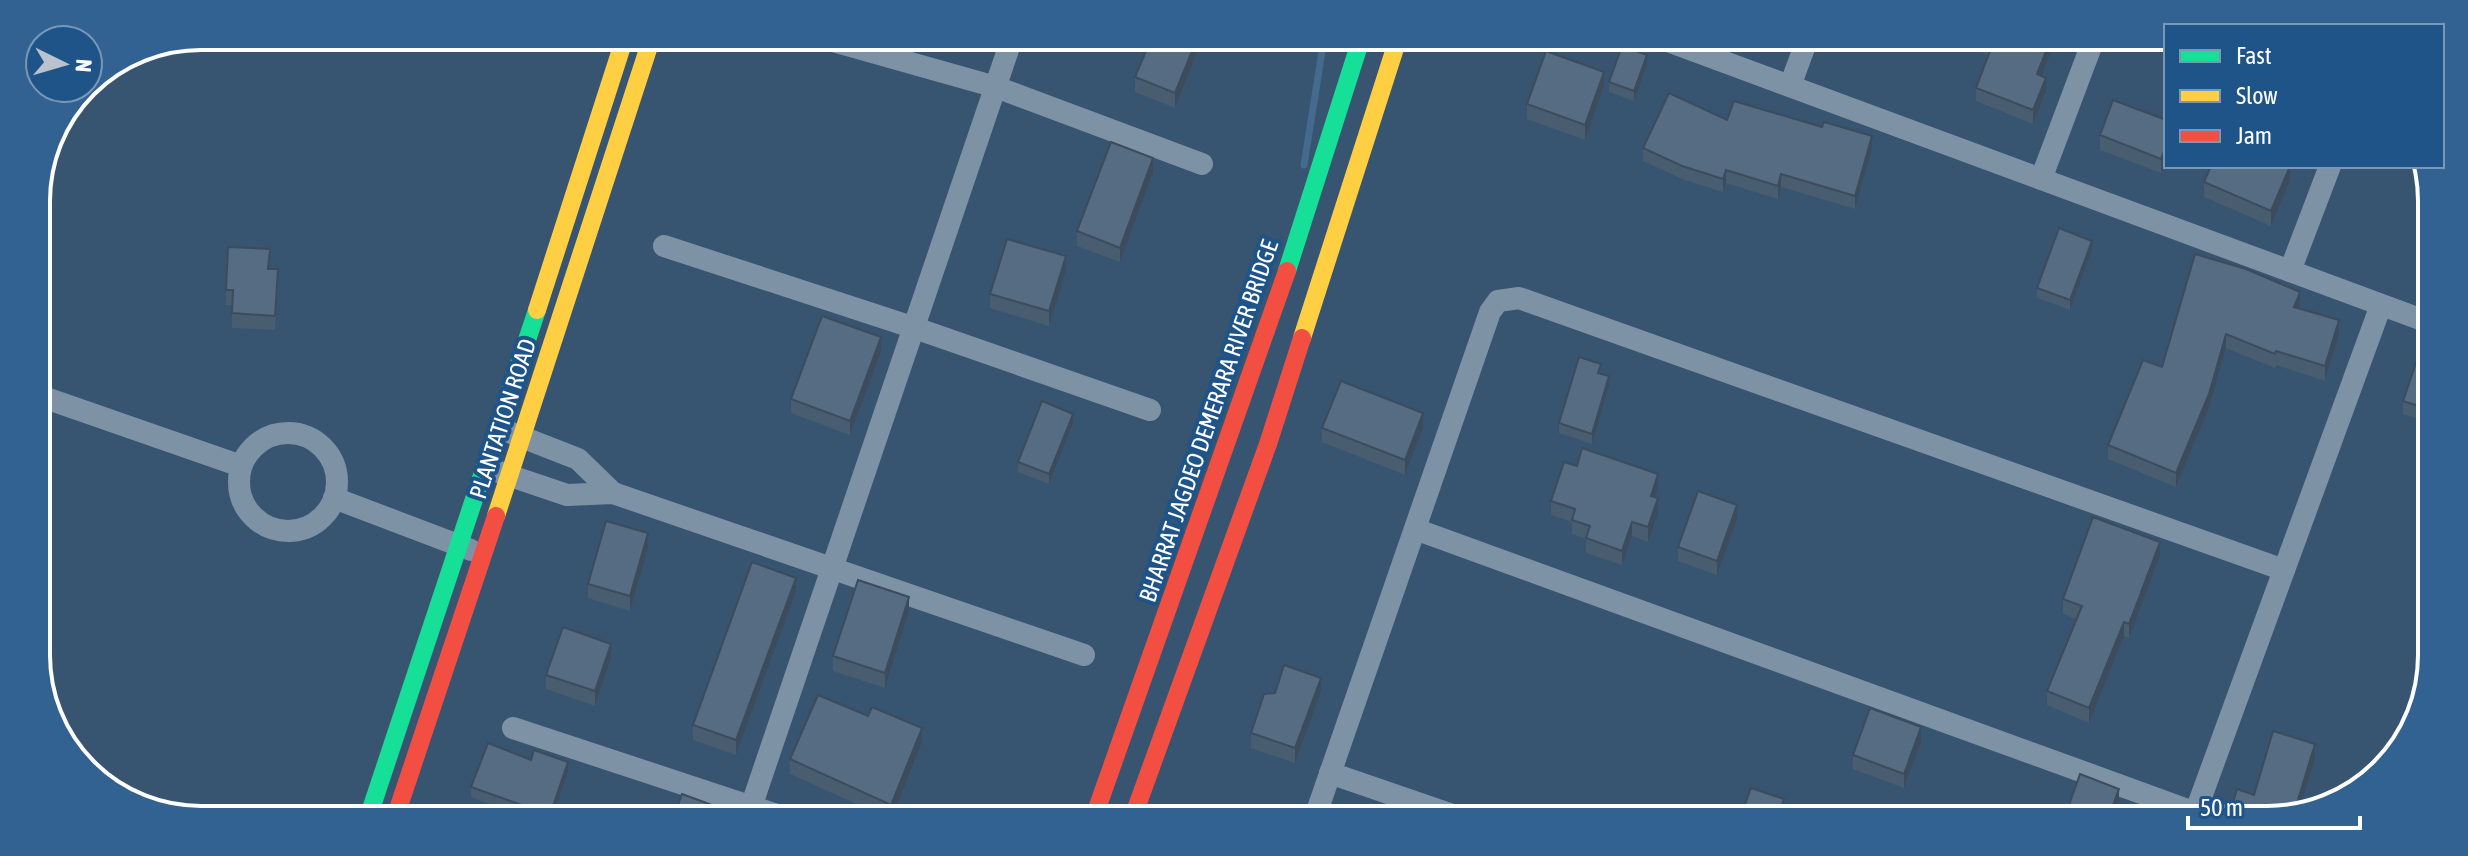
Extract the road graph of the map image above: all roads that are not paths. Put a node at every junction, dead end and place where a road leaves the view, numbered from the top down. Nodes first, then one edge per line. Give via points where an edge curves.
1 (621, 50) edge
2 (648, 50) edge
3 (865, 50) edge
4 (1008, 50) edge
5 (1357, 50) edge
6 (1394, 50) edge
7 (1692, 50) edge
8 (1803, 50) edge
9 (2090, 50) edge
10 (1790, 86) junction
11 (996, 87) junction
12 (1202, 164) dead end
13 (2329, 168) edge
14 (2041, 179) junction
15 (664, 246) dead end
16 (2290, 271) junction
17 (2381, 305) junction
18 (2418, 318) edge
19 (915, 328) junction
20 (50, 400) edge
21 (1150, 410) dead end
22 (499, 429) junction
23 (523, 437) junction
24 (241, 466) junction
25 (485, 468) junction
26 (510, 476) junction
27 (613, 493) junction
28 (334, 498) junction
29 (1415, 529) junction
30 (458, 545) junction
31 (483, 554) junction
32 (2284, 570) junction
33 (832, 571) junction
34 (1084, 655) dead end
35 (513, 728) dead end
36 (1330, 773) junction
37 (372, 806) edge
38 (399, 806) edge
39 (736, 806) edge
40 (752, 806) edge
41 (1098, 806) edge
42 (1137, 806) edge
43 (1319, 806) edge
44 (1426, 806) edge
45 (2167, 806) edge
46 (2198, 806) edge

1 - 22 street, PLANTATION ROAD
2 - 23 street, PLANTATION ROAD
3 - 11 street
4 - 11 street
5 - 41 street, BHARRAT JAGDEO DEMERARA RIVER BRIDGE via 1263,345
6 - 42 street via 1268,444
7 - 10 street
8 - 10 street
9 - 14 street
10 - 14 street
11 - 12 street
11 - 19 street
13 - 16 street
14 - 16 street
15 - 19 street
16 - 17 street
17 - 18 street
17 - 32 street
19 - 21 street
19 - 33 street
20 - 24 street
22 - 23 street
22 - 25 street, PLANTATION ROAD
23 - 26 street, PLANTATION ROAD
23 - 27 street via 578,459
24 - 28 street via 244,503 272,529 309,527 329,510
24 - 28 street via 267,437 304,435 332,461
25 - 26 street
25 - 30 street, PLANTATION ROAD
26 - 27 street via 567,495
26 - 31 street, PLANTATION ROAD
27 - 33 street
28 - 30 street
29 - 32 street via 1490,312 1498,301 1519,298
29 - 36 street
29 - 45 street
30 - 31 street
30 - 37 street, PLANTATION ROAD
31 - 38 street, PLANTATION ROAD
32 - 46 street
33 - 34 street
33 - 40 street
35 - 39 street
36 - 43 street
36 - 44 street

